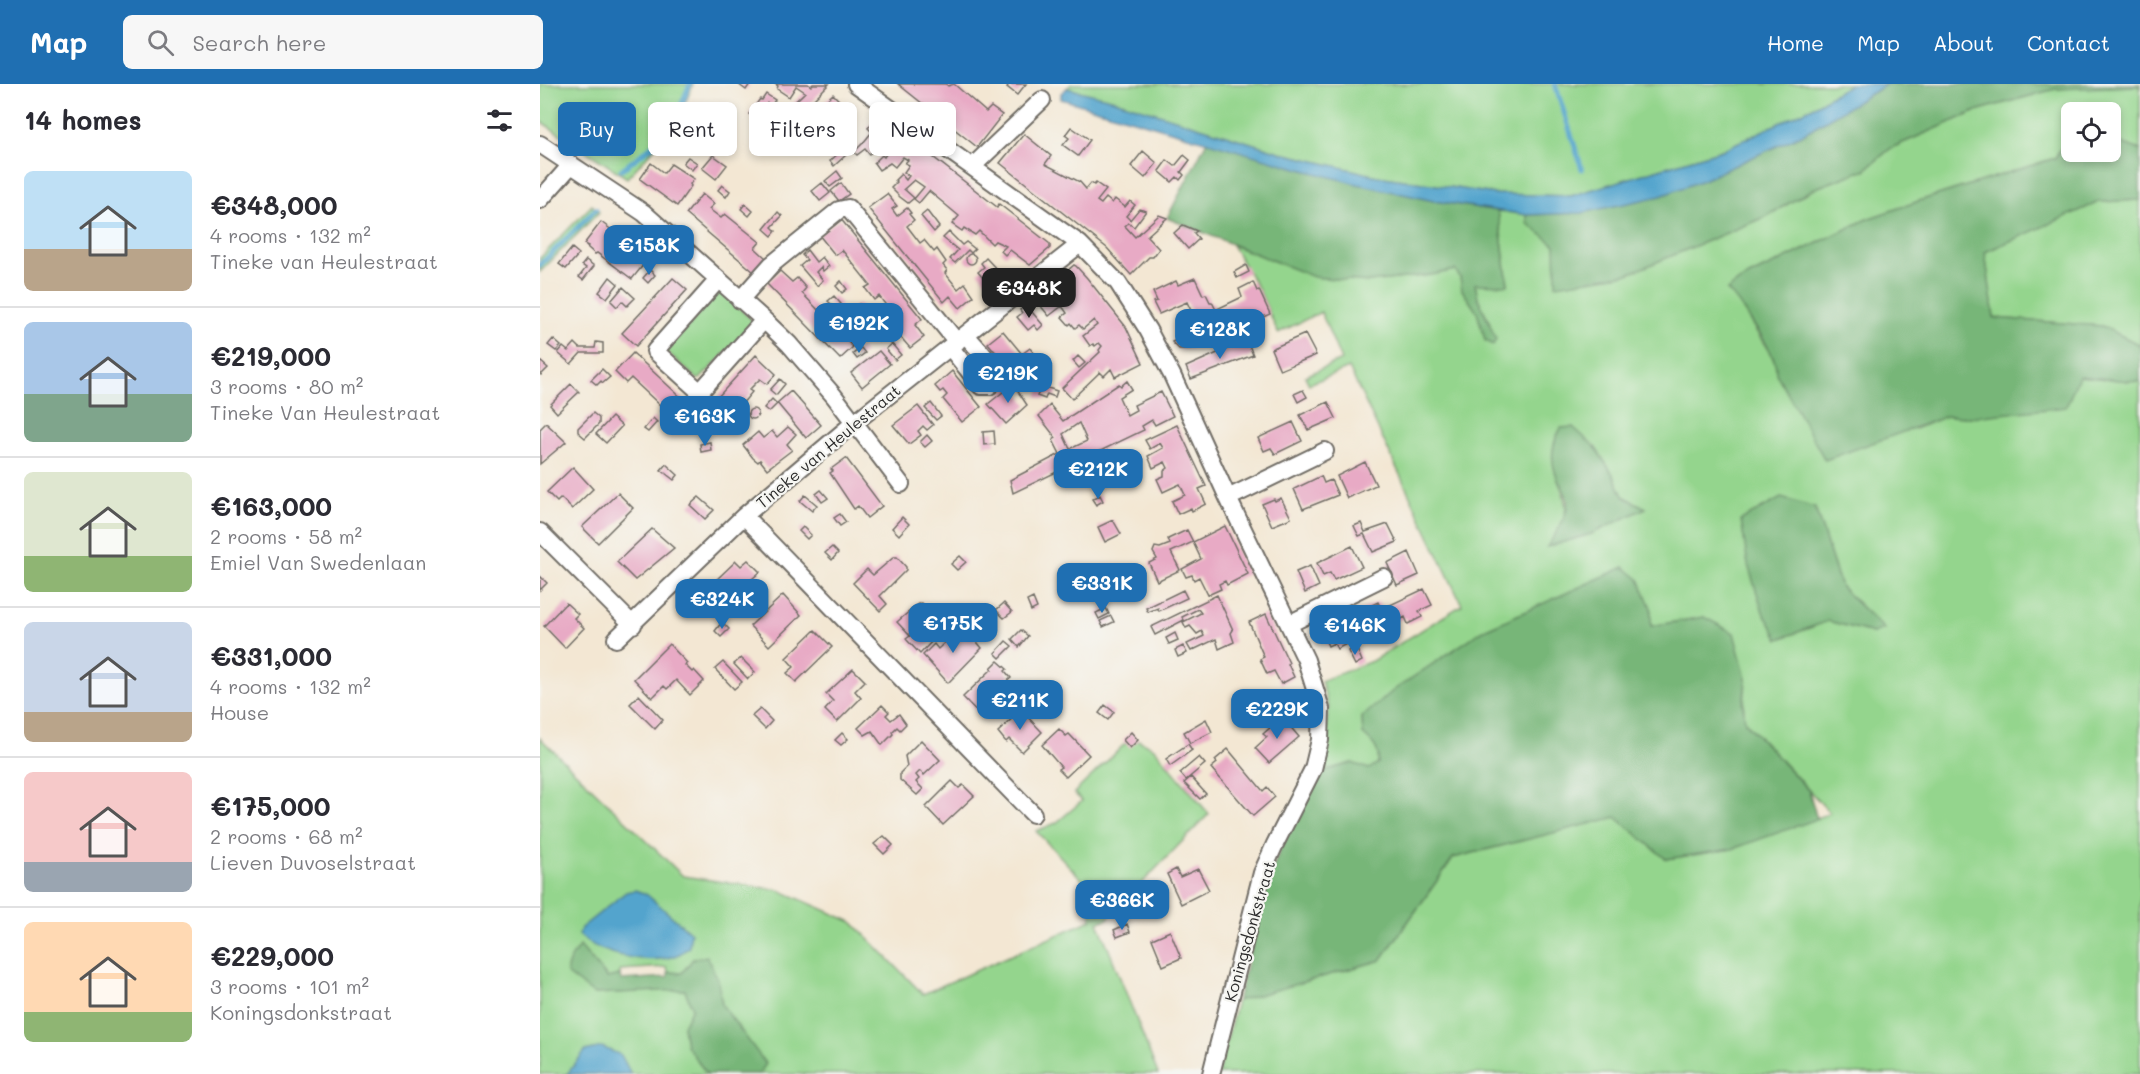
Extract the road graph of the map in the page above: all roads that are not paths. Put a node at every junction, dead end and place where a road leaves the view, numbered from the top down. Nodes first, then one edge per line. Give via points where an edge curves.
1 (856, 84) edge
2 (1042, 100) dead end
3 (540, 144) edge
4 (571, 165) junction
5 (972, 167) junction
6 (540, 201) edge
7 (1080, 244) junction
8 (718, 280) junction
9 (740, 300) junction
10 (764, 320) junction
11 (958, 341) junction
12 (855, 422) junction
13 (1325, 451) dead end
14 (901, 484) dead end
15 (1228, 498) junction
16 (744, 516) junction
17 (540, 532) edge
18 (1384, 577) dead end
19 (1289, 624) junction
20 (633, 625) junction
21 (616, 639) dead end
22 (1033, 814) dead end
23 (1211, 1074) edge

1 - 5 street, Koningsdonkstraat
2 - 5 street
3 - 4 street
4 - 6 street
4 - 8 street via 644,213
5 - 7 street, Koningsdonkstraat
7 - 11 street, Tineke van Heulestraat
7 - 15 street, Koningsdonkstraat via 1118,284 1148,330
8 - 9 street
8 - 10 street via 655,351 700,392
9 - 10 street
9 - 11 street via 771,265 839,210 848,208
10 - 12 street
11 - 12 street, Tineke van Heulestraat
12 - 14 street
12 - 16 street, Tineke van Heulestraat
13 - 15 street
15 - 19 street, Koningsdonkstraat
16 - 20 street, Tineke van Heulestraat
16 - 22 street
17 - 20 street
18 - 19 street
19 - 23 street, Koningsdonkstraat via 1306,660 1321,709 1320,740 1312,769 1262,873
20 - 21 street, Tineke van Heulestraat

